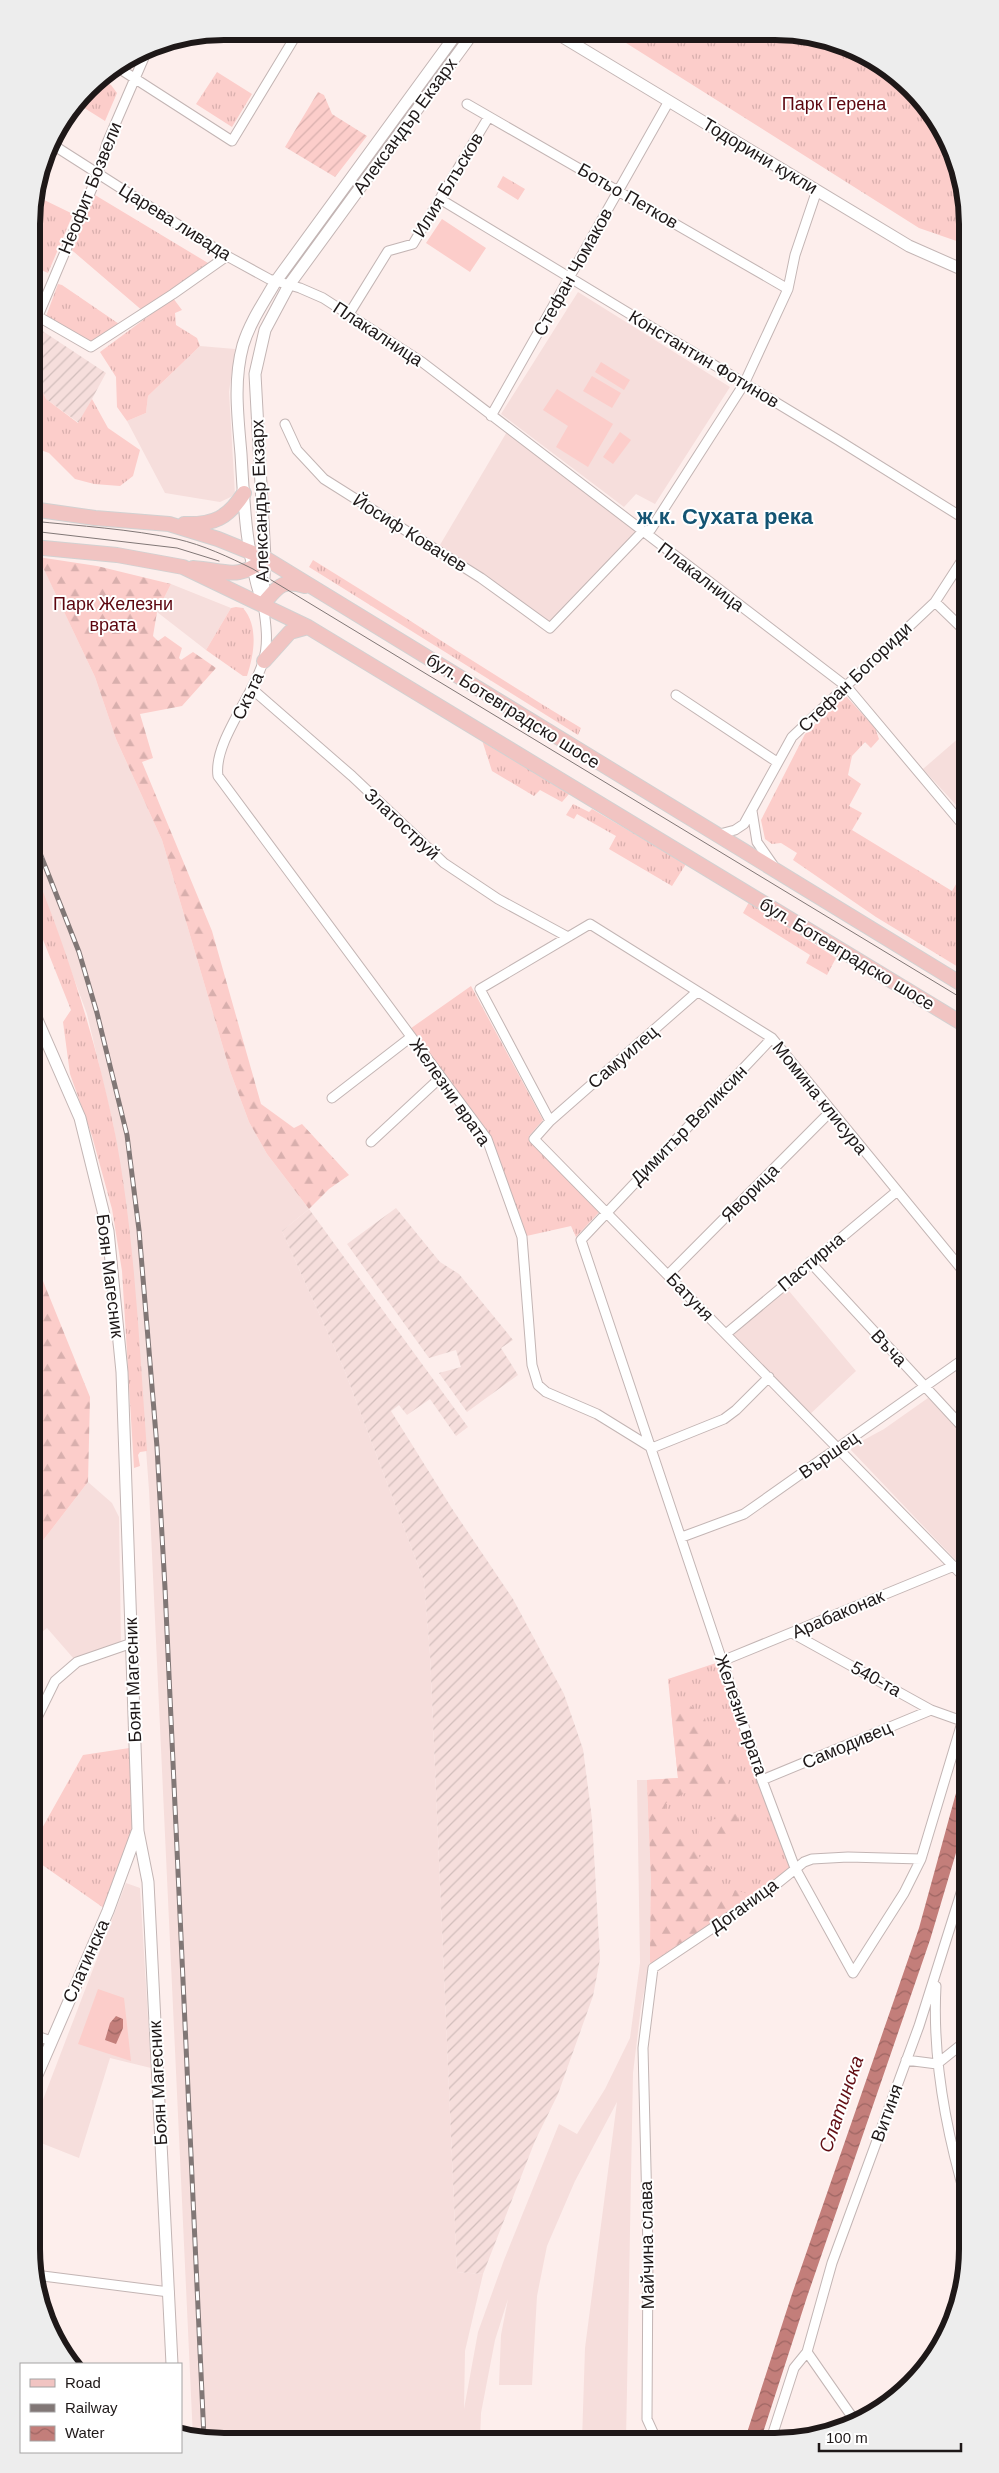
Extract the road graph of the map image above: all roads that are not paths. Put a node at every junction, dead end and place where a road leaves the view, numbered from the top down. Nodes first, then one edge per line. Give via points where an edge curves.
1 (293, 40) edge
2 (453, 40) edge
3 (468, 40) edge
4 (568, 40) edge
5 (144, 58) edge
6 (122, 71) edge
7 (136, 79) junction
8 (669, 101) junction
9 (467, 104) dead end
10 (488, 118) junction
11 (57, 147) edge
12 (98, 174) junction
13 (619, 190) junction
14 (817, 190) junction
15 (440, 199) junction
16 (227, 256) junction
17 (959, 268) edge
18 (570, 278) junction
19 (276, 281) junction
20 (289, 285) junction
21 (788, 289) junction
22 (40, 303) edge
23 (350, 314) junction
24 (40, 317) edge
25 (744, 384) junction
26 (491, 416) junction
27 (285, 424) dead end
28 (244, 493) junction
29 (40, 510) edge
30 (959, 515) edge
31 (169, 524) junction
32 (642, 532) junction
33 (40, 548) edge
34 (249, 550) junction
35 (265, 558) junction
36 (959, 565) edge
37 (183, 567) junction
38 (253, 569) junction
39 (320, 591) junction
40 (935, 602) junction
41 (263, 604) junction
42 (959, 625) edge
43 (308, 627) junction
44 (264, 661) junction
45 (846, 688) junction
46 (252, 689) junction
47 (676, 695) dead end
48 (777, 762) junction
49 (221, 783) joint
50 (752, 811) junction
51 (959, 820) edge
52 (715, 835) junction
53 (780, 874) junction
54 (568, 937) junction
55 (959, 983) edge
56 (697, 992) junction
57 (959, 1022) edge
58 (40, 1026) edge
59 (411, 1037) junction
60 (772, 1038) junction
61 (440, 1078) junction
62 (332, 1098) dead end
63 (831, 1111) junction
64 (550, 1121) junction
65 (371, 1142) dead end
66 (896, 1192) junction
67 (606, 1212) junction
68 (810, 1262) junction
69 (959, 1267) edge
70 (668, 1275) junction
71 (726, 1334) junction
72 (959, 1363) edge
73 (769, 1377) junction
74 (925, 1388) junction
75 (959, 1424) edge
76 (652, 1448) junction
77 (838, 1449) junction
78 (682, 1537) junction
79 (954, 1566) junction
80 (959, 1571) edge
81 (792, 1633) junction
82 (132, 1643) junction
83 (722, 1661) junction
84 (931, 1710) junction
85 (40, 1712) edge
86 (959, 1720) edge
87 (959, 1731) edge
88 (762, 1780) junction
89 (138, 1831) junction
90 (921, 1859) junction
91 (795, 1868) junction
92 (959, 1900) edge
93 (936, 1973) junction
94 (40, 2037) edge
95 (51, 2041) junction
96 (959, 2046) edge
97 (643, 2048) joint
98 (906, 2060) junction
99 (937, 2064) junction
100 (40, 2067) edge
101 (959, 2146) edge
102 (953, 2150) junction
103 (959, 2172) edge
104 (42, 2276) edge
105 (169, 2292) junction
106 (807, 2352) junction
107 (172, 2363) edge
108 (852, 2416) edge
109 (653, 2433) edge
110 (773, 2433) edge

1 - 7 street via 232,141
2 - 19 street, Александър Екзарх
3 - 20 street, Александър Екзарх
4 - 8 street, Тодорини кукли
5 - 7 street, Неофит Бозвели
6 - 7 street
7 - 12 street, Неофит Бозвели via 107,143
8 - 13 street, Стефан Чомаков
8 - 14 street, Тодорини кукли
9 - 10 street, Ботьо Петков
10 - 13 street, Ботьо Петков
10 - 15 street, Илия Блъсков
11 - 12 street, Царева ливада
12 - 16 street, Царева ливада
12 - 22 street, Неофит Бозвели
13 - 18 street, Стефан Чомаков
13 - 21 street, Ботьо Петков
14 - 17 street, Тодорини кукли via 910,246
14 - 21 street via 795,255
15 - 18 street, Константин Фотинов
15 - 23 street, Илия Блъсков via 413,244 388,251
16 - 19 street, Царева ливада
16 - 24 street via 91,346
18 - 25 street, Константин Фотинов
18 - 26 street, Стефан Чомаков
19 - 20 street, Плакалница
19 - 28 street, Александър Екзарх via 250,325 239,366 236,396
20 - 23 street, Плакалница via 323,298
20 - 35 street, Александър Екзарх via 264,330 255,374
21 - 25 street
23 - 26 street, Плакалница via 422,362
25 - 30 street, Константин Фотинов
25 - 32 street via 652,529
26 - 32 street, Плакалница
27 - 32 street, Йосиф Ковачев via 297,450 324,479 474,573 550,628
28 - 31 main road via 226,516 197,525
28 - 34 street, Александър Екзарх
29 - 31 main road, бул. Ботевградско шосе
31 - 34 main road, бул. Ботевградско шосе
32 - 45 street, Плакалница
33 - 37 main road, бул. Ботевградско шосе via 117,555
34 - 35 main road, бул. Ботевградско шосе
34 - 38 street, Александър Екзарх
35 - 38 main road
35 - 39 main road, бул. Ботевградско шосе
35 - 41 street, Александър Екзарх
36 - 40 street, Стефан Богориди
37 - 38 main road via 237,573
37 - 41 main road, бул. Ботевградско шосе
38 - 41 street, Александър Екзарх
39 - 41 main road via 291,582 283,583
39 - 52 main road, бул. Ботевградско шосе
40 - 42 street
40 - 45 street, Стефан Богориди via 873,658
41 - 43 main road, бул. Ботевградско шосе
41 - 44 street, Скъта via 267,637
43 - 44 main road via 290,632
43 - 57 main road, бул. Ботевградско шосе
44 - 46 street, Скъта
45 - 48 street, Стефан Богориди via 792,737
45 - 51 street, Плакалница
46 - 49 street, Скъта via 219,755 217,769
46 - 54 street, Златоструй via 352,776 444,863 498,899
47 - 48 street
48 - 50 street, Стефан Богориди
49 - 59 street, Железни врата
50 - 52 street, Стефан Богориди via 744,824 735,830
50 - 53 street via 757,842
52 - 53 main road, бул. Ботевградско шосе
53 - 55 main road, бул. Ботевградско шосе
54 - 56 street, Момина клисура via 590,924
54 - 64 street via 480,989
56 - 60 street, Момина клисура
56 - 64 street, Самуилец
58 - 82 street, Боян Магесник via 80,1118 108,1231 122,1372
59 - 61 street, Железни врата
59 - 62 street
60 - 63 street, Момина клисура
60 - 67 street, Димитър Великсин
61 - 65 street
61 - 76 street, Железни врата via 487,1139 513,1207 522,1237 532,1366 538,1385 546,1392 597,1414
63 - 66 street, Момина клисура
63 - 70 street, Яворица
64 - 67 street, Батуня via 534,1139
66 - 68 street, Пастирна
66 - 69 street, Момина клисура
67 - 70 street, Батуня
67 - 76 street, Железни врата via 581,1240
68 - 71 street, Пастирна
68 - 74 street, Въча
70 - 71 street, Батуня
71 - 73 street, Батуня
72 - 74 street, Вършец
73 - 76 street via 724,1419
73 - 77 street, Батуня
74 - 75 street, Въча
74 - 77 street, Вършец
76 - 78 street, Железни врата
77 - 78 street, Вършец via 744,1514
77 - 79 street, Батуня
78 - 83 street, Железни врата
79 - 80 street, Батуня
79 - 81 street, Арабаконак
81 - 83 street, Арабаконак
81 - 84 street, 540-та
82 - 85 street via 77,1662 55,1681
82 - 89 street, Боян Магесник
83 - 88 street, Железни врата
84 - 86 street, 540-та
84 - 88 street, Самодивец
87 - 90 street
88 - 91 street, Железни врата
89 - 95 street, Слатинска via 108,1911
89 - 105 street, Боян Магесник via 148,1882
90 - 91 street, Доганица via 812,1859
90 - 91 street, Железни врата via 904,1893 853,1973
91 - 97 street, Доганица via 768,1891 652,1968
92 - 93 street, Витиня
93 - 98 street, Витиня
93 - 99 street
94 - 95 street
95 - 100 street, Слатинска
96 - 99 street
97 - 109 street, Майчина слава via 648,2249 647,2420
98 - 99 street
98 - 106 street, Витиня via 832,2263
99 - 102 street
101 - 102 street
102 - 103 street
104 - 105 street
105 - 107 street, Боян Магесник
106 - 108 street
106 - 110 street, Витиня via 794,2368

